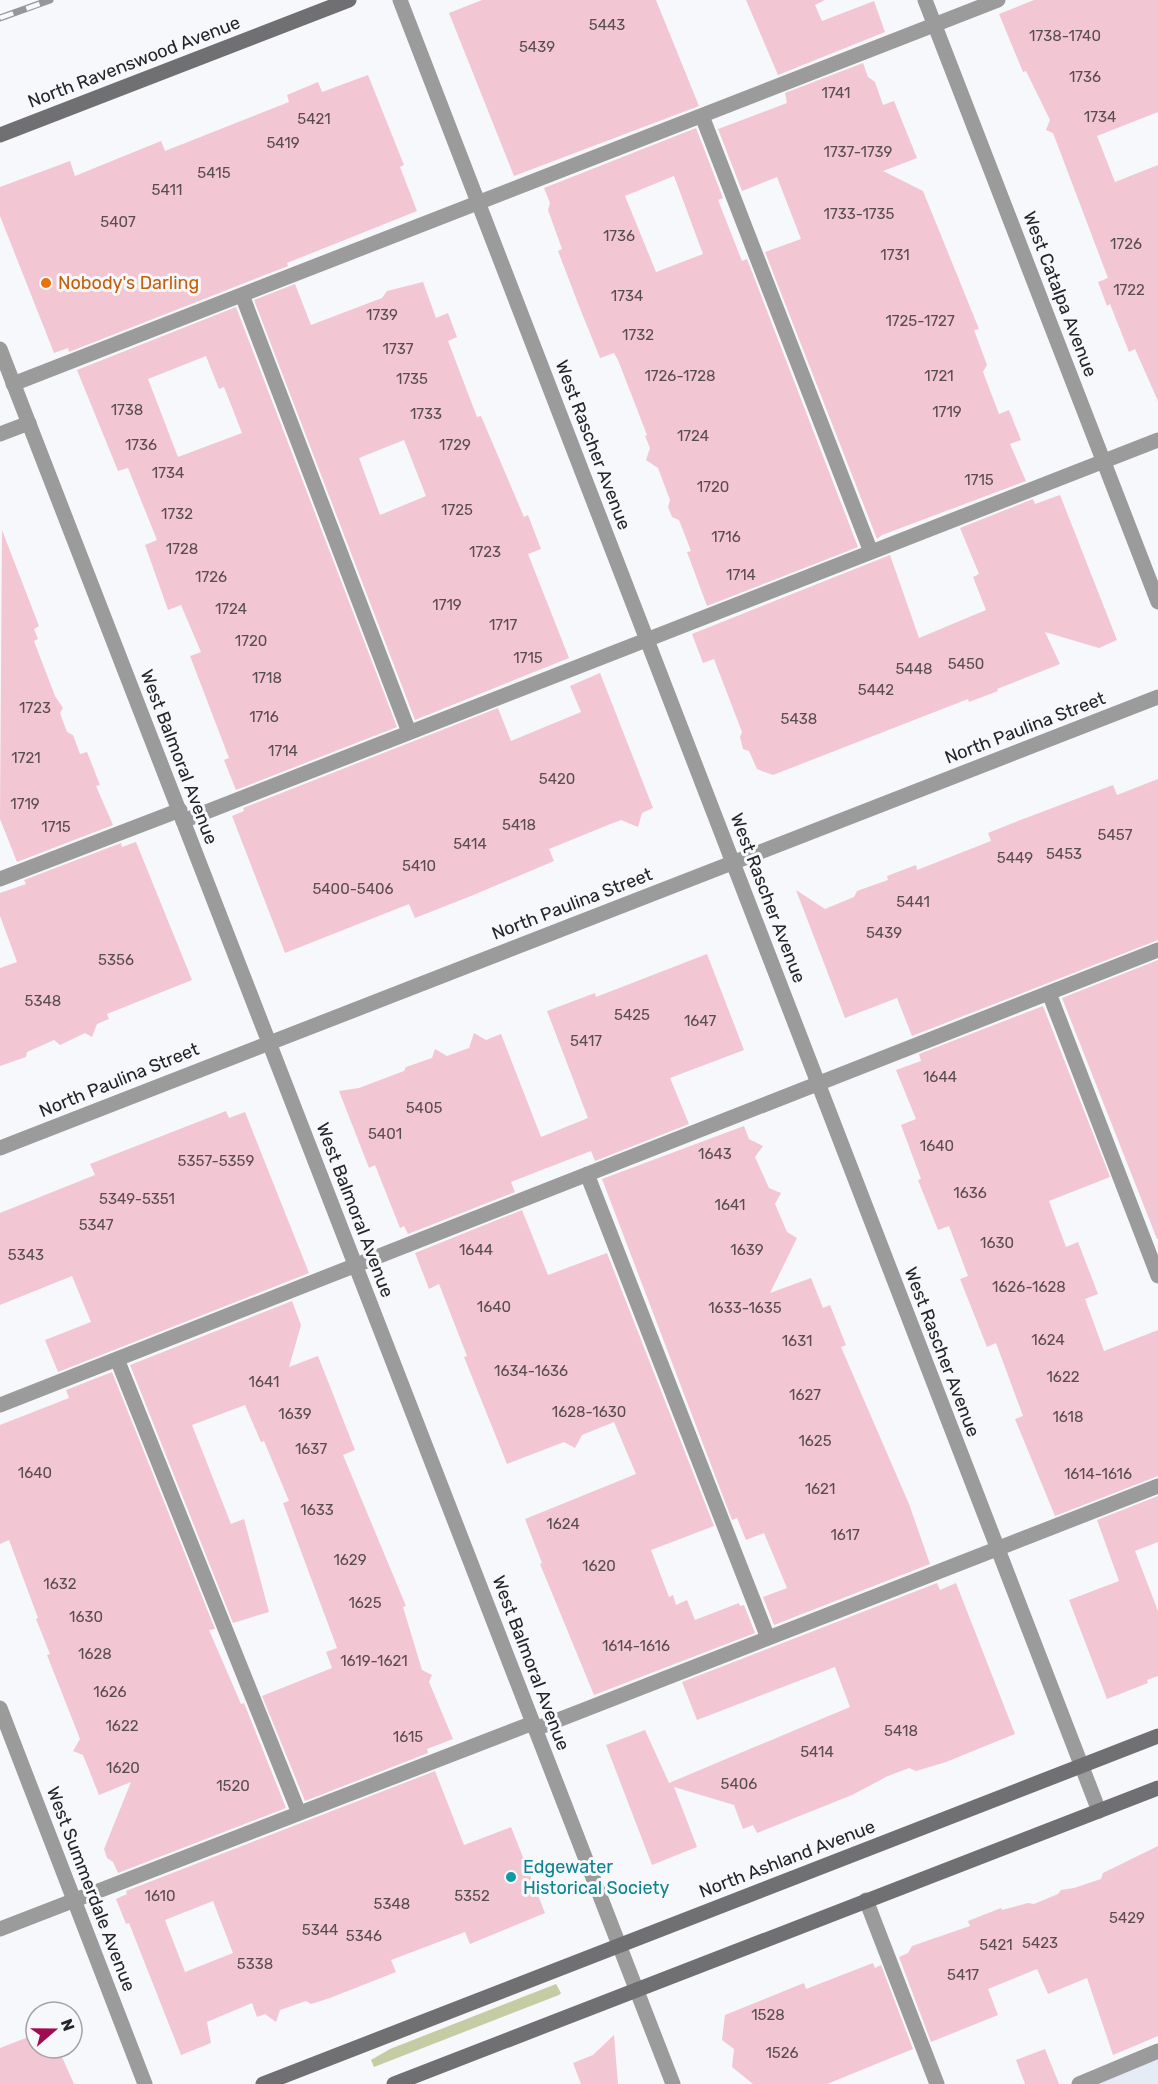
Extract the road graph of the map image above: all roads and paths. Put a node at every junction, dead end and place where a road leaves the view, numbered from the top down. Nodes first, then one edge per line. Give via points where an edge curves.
1 (349, 0) edge
2 (400, 0) edge
3 (925, 0) edge
4 (998, 0) edge
5 (935, 25) junction
6 (702, 116) junction
7 (0, 135) edge
8 (479, 202) junction
9 (242, 295) junction
10 (0, 350) edge
11 (13, 384) junction
12 (29, 423) junction
13 (0, 434) edge
14 (1158, 440) edge
15 (1104, 461) junction
16 (871, 552) junction
17 (1158, 602) edge
18 (647, 639) junction
19 (1158, 697) edge
20 (409, 732) junction
21 (181, 815) junction
22 (733, 863) junction
23 (0, 879) edge
24 (1158, 950) edge
25 (1049, 993) junction
26 (269, 1042) junction
27 (818, 1083) junction
28 (0, 1148) edge
29 (587, 1174) junction
30 (356, 1265) junction
31 (1158, 1276) edge
32 (117, 1359) junction
33 (0, 1405) edge
34 (1158, 1486) edge
35 (998, 1549) junction
36 (768, 1638) junction
37 (0, 1708) edge
38 (534, 1726) junction
39 (1158, 1736) edge
40 (1081, 1766) junction
41 (1158, 1788) edge
42 (1099, 1811) junction
43 (299, 1813) junction
44 (74, 1900) junction
45 (867, 1900) junction
46 (0, 1929) edge
47 (619, 1946) junction
48 (636, 1990) junction
49 (1158, 2051) edge
50 (145, 2084) edge
51 (263, 2084) edge
52 (394, 2084) edge
53 (673, 2084) edge
54 (938, 2084) edge
55 (1079, 2084) edge

1 - 7 main road, North Ravenswood Avenue
2 - 8 street, West Rascher Avenue
3 - 5 street, West Catalpa Avenue
4 - 5 street
5 - 6 street
5 - 15 street, West Catalpa Avenue
6 - 8 street
6 - 16 street
8 - 9 street
8 - 18 street, West Rascher Avenue
9 - 11 street
9 - 20 street
10 - 11 street, West Balmoral Avenue
11 - 12 street, West Balmoral Avenue
12 - 13 street
12 - 21 street, West Balmoral Avenue
14 - 15 street
15 - 16 street
15 - 17 street, West Catalpa Avenue
16 - 18 street
18 - 20 street
18 - 22 street, West Rascher Avenue
19 - 22 street, North Paulina Street
20 - 21 street
21 - 23 street
21 - 26 street, West Balmoral Avenue
22 - 26 street, North Paulina Street
22 - 27 street, West Rascher Avenue
24 - 25 street
25 - 27 street
25 - 31 street
26 - 28 street, North Paulina Street
26 - 30 street, West Balmoral Avenue
27 - 29 street
27 - 35 street, West Rascher Avenue
29 - 30 street
29 - 36 street
30 - 32 street
30 - 38 street, West Balmoral Avenue
32 - 33 street
32 - 43 street
34 - 35 street
35 - 36 street
35 - 40 street, West Rascher Avenue
36 - 38 street
37 - 44 street, West Summerdale Avenue
38 - 43 street
38 - 47 street, West Balmoral Avenue
39 - 40 main road, North Ashland Avenue
40 - 42 street, West Rascher Avenue
40 - 47 main road, North Ashland Avenue
41 - 42 main road
42 - 45 main road
43 - 44 street
44 - 46 street
44 - 50 street, West Summerdale Avenue
45 - 48 main road
45 - 54 street
47 - 48 street, West Balmoral Avenue
47 - 51 main road, North Ashland Avenue
48 - 52 main road
48 - 53 street, West Balmoral Avenue
49 - 55 street

